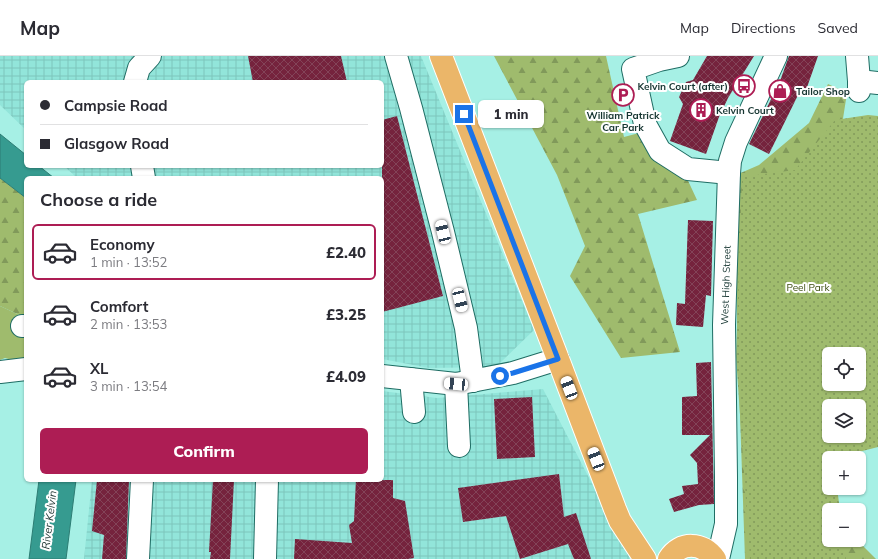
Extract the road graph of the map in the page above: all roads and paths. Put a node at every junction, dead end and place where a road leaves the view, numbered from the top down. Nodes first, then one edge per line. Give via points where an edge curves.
1 (150, 56) edge
2 (396, 56) edge
3 (441, 56) edge
4 (678, 56) edge
5 (776, 56) edge
6 (860, 56) edge
7 (136, 80) edge
8 (865, 85) edge
9 (729, 172) junction
10 (558, 359) junction
11 (24, 369) edge
12 (0, 372) edge
13 (384, 376) edge
14 (411, 380) junction
15 (464, 382) junction
16 (414, 412) dead end
17 (459, 446) dead end
18 (142, 482) edge
19 (267, 482) edge
20 (726, 524) junction
21 (640, 551) edge
22 (707, 553) edge
23 (672, 555) edge
24 (138, 559) edge
25 (265, 559) edge
26 (718, 559) edge

1 - 7 street via 139,68
2 - 15 street via 466,328
3 - 10 main road
4 - 9 street via 633,69 645,124 660,152 688,169
5 - 9 street, West High Street via 736,142
6 - 8 street
9 - 20 street, West High Street via 724,325
10 - 15 street via 513,373
10 - 21 main road via 620,521
11 - 12 street
13 - 14 street
14 - 15 street
14 - 16 street
15 - 17 street
18 - 24 street
19 - 25 street
20 - 22 street
20 - 26 street, West High Street
21 - 23 main road
22 - 23 main road via 691,545 682,547

